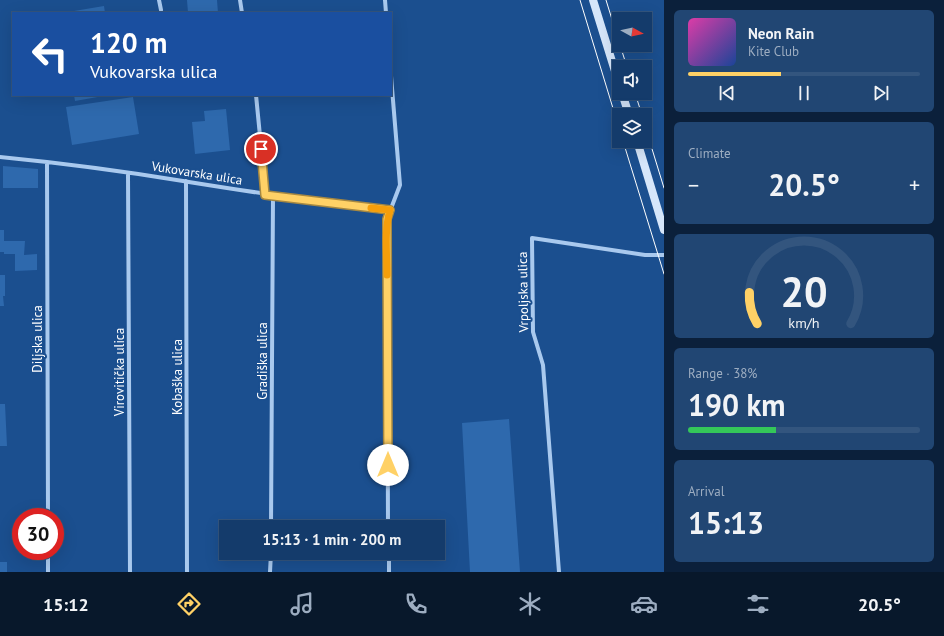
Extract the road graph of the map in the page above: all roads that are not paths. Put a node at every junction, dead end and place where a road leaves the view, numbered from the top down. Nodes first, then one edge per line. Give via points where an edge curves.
1 (159, 0) edge
2 (240, 0) edge
3 (385, 0) edge
4 (593, 0) edge
5 (161, 10) dead end
6 (242, 12) edge
7 (386, 12) edge
8 (612, 61) edge
9 (392, 88) edge
10 (256, 96) edge
11 (639, 148) edge
12 (0, 157) edge
13 (47, 162) junction
14 (128, 173) junction
15 (186, 181) junction
16 (265, 195) junction
17 (273, 196) junction
18 (390, 210) junction
19 (664, 230) edge
20 (664, 255) edge
21 (48, 508) edge
22 (271, 520) edge
23 (388, 520) edge
24 (48, 560) edge
25 (270, 560) edge
26 (388, 560) edge
27 (48, 572) edge
28 (130, 572) edge
29 (187, 572) edge
30 (270, 572) edge
31 (389, 572) edge
32 (559, 572) edge

1 - 5 street
2 - 6 street
3 - 7 street
4 - 8 main road
9 - 18 street via 400,185
10 - 16 street
11 - 19 main road
12 - 13 street, Vukovarska ulica
13 - 14 street, Vukovarska ulica
13 - 21 street, Diljska ulica
14 - 15 street, Vukovarska ulica
14 - 28 street, Virovitička ulica
15 - 16 street, Vukovarska ulica
15 - 29 street, Kobaška ulica
16 - 17 street, Vukovarska ulica
17 - 18 street, Vukovarska ulica
17 - 22 street, Gradiška ulica
18 - 23 street via 387,219
20 - 32 street, Vrpoljska ulica via 645,255 532,238 533,332 543,365
24 - 27 street
25 - 30 street
26 - 31 street

